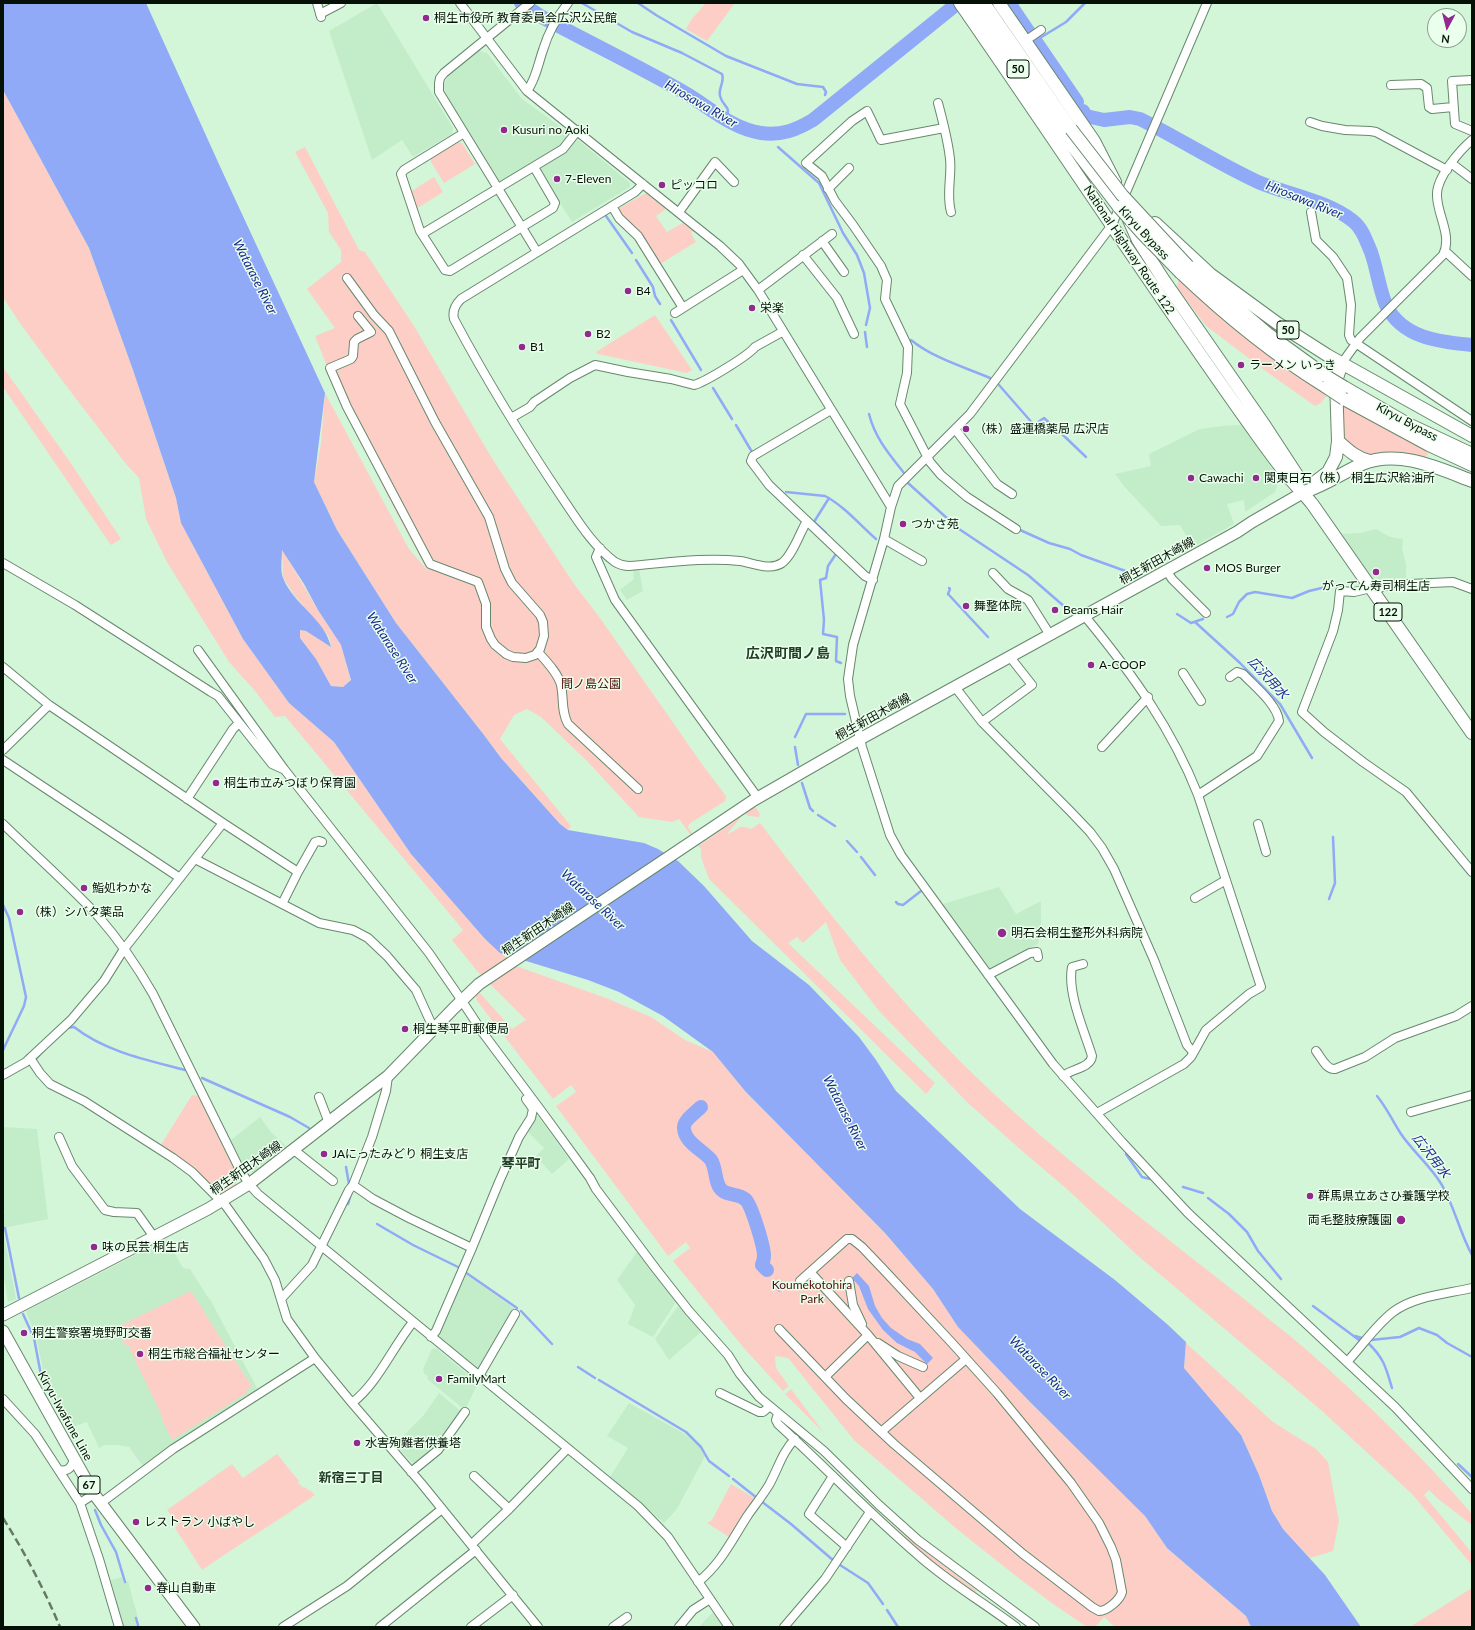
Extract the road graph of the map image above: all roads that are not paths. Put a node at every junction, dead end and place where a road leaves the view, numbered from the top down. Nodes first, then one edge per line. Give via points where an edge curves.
1 (317, 3) edge
2 (341, 3) edge
3 (460, 3) edge
4 (530, 3) edge
5 (568, 3) edge
6 (960, 3) edge
7 (972, 3) edge
8 (984, 3) edge
9 (999, 3) edge
10 (1207, 3) edge
11 (1041, 30) dead end
12 (488, 39) junction
13 (1025, 41) junction
14 (1472, 80) edge
15 (1391, 85) dead end
16 (528, 91) junction
17 (938, 103) dead end
18 (1453, 107) junction
19 (1310, 122) dead end
20 (944, 128) junction
21 (578, 130) junction
22 (1472, 131) edge
23 (1068, 132) junction
24 (464, 134) junction
25 (1472, 140) edge
26 (534, 167) junction
27 (1449, 167) junction
28 (850, 168) dead end
29 (1472, 179) edge
30 (734, 182) dead end
31 (643, 184) junction
32 (498, 189) junction
33 (828, 189) junction
34 (1121, 202) junction
35 (612, 206) junction
36 (679, 212) junction
37 (951, 212) dead end
38 (1311, 212) dead end
39 (1112, 225) junction
40 (522, 227) junction
41 (422, 234) junction
42 (832, 234) dead end
43 (822, 242) junction
44 (1445, 251) junction
45 (537, 252) junction
46 (804, 256) junction
47 (743, 270) junction
48 (844, 272) dead end
49 (1472, 276) edge
50 (347, 278) dead end
51 (1149, 280) junction
52 (758, 290) junction
53 (683, 308) junction
54 (675, 314) dead end
55 (358, 316) dead end
56 (384, 326) junction
57 (371, 332) junction
58 (782, 332) junction
59 (854, 334) dead end
60 (1356, 343) junction
61 (1342, 363) junction
62 (1344, 393) junction
63 (831, 410) junction
64 (511, 418) junction
65 (1472, 421) edge
66 (955, 429) junction
67 (1472, 436) edge
68 (1338, 441) junction
69 (1472, 454) edge
70 (927, 457) junction
71 (1370, 461) junction
72 (1472, 465) edge
73 (1472, 481) edge
74 (1304, 492) junction
75 (1012, 494) dead end
76 (891, 507) junction
77 (807, 521) junction
78 (1016, 529) dead end
79 (884, 539) junction
80 (600, 548) junction
81 (922, 562) dead end
82 (3, 563) edge
83 (1167, 571) junction
84 (993, 573) dead end
85 (873, 580) junction
86 (1472, 589) edge
87 (1372, 590) junction
88 (1206, 613) dead end
89 (1086, 615) junction
90 (1050, 635) junction
91 (198, 650) dead end
92 (538, 652) junction
93 (1010, 657) junction
94 (3, 666) edge
95 (1183, 673) dead end
96 (1230, 677) dead end
97 (955, 687) junction
98 (1148, 697) junction
99 (1200, 701) dead end
100 (49, 705) junction
101 (982, 722) junction
102 (238, 724) junction
103 (1472, 733) edge
104 (860, 739) junction
105 (1102, 747) dead end
106 (3, 750) edge
107 (3, 760) edge
108 (284, 769) junction
109 (638, 789) dead end
110 (1198, 795) junction
111 (758, 798) junction
112 (187, 799) junction
113 (223, 823) junction
114 (3, 824) edge
115 (1258, 824) dead end
116 (322, 842) dead end
117 (1266, 852) dead end
118 (195, 859) junction
119 (298, 872) junction
120 (1472, 872) edge
121 (180, 878) junction
122 (1226, 880) junction
123 (1195, 898) dead end
124 (282, 904) junction
125 (124, 949) junction
126 (1038, 957) dead end
127 (1082, 964) dead end
128 (988, 975) junction
129 (468, 995) junction
130 (1472, 1006) edge
131 (436, 1027) junction
132 (1316, 1051) dead end
133 (1193, 1052) junction
134 (30, 1058) junction
135 (4, 1073) edge
136 (388, 1076) junction
137 (1063, 1076) junction
138 (519, 1081) junction
139 (1472, 1095) edge
140 (319, 1097) dead end
141 (1411, 1112) dead end
142 (1097, 1113) junction
143 (329, 1123) junction
144 (59, 1137) dead end
145 (294, 1150) junction
146 (333, 1181) dead end
147 (249, 1184) junction
148 (353, 1186) junction
149 (222, 1201) junction
150 (154, 1237) junction
151 (322, 1247) junction
152 (472, 1248) junction
153 (810, 1272) junction
154 (800, 1281) dead end
155 (849, 1281) dead end
156 (1472, 1288) edge
157 (281, 1299) junction
158 (515, 1314) dead end
159 (3, 1315) edge
160 (413, 1322) junction
161 (779, 1329) dead end
162 (3, 1331) edge
163 (868, 1335) junction
164 (431, 1337) junction
165 (314, 1358) junction
166 (966, 1359) junction
167 (1347, 1362) junction
168 (923, 1367) dead end
169 (479, 1376) junction
170 (825, 1377) junction
171 (720, 1393) dead end
172 (920, 1398) junction
173 (3, 1399) edge
174 (352, 1403) junction
175 (769, 1407) junction
176 (466, 1412) dead end
177 (778, 1414) junction
178 (882, 1432) junction
179 (795, 1439) junction
180 (567, 1449) junction
181 (74, 1459) junction
182 (59, 1470) junction
183 (411, 1472) junction
184 (474, 1476) dead end
185 (833, 1476) junction
186 (1472, 1489) edge
187 (98, 1498) junction
188 (80, 1503) junction
189 (442, 1509) junction
190 (509, 1510) junction
191 (870, 1512) junction
192 (474, 1547) junction
193 (847, 1547) junction
194 (698, 1582) junction
195 (513, 1595) junction
196 (710, 1599) junction
197 (627, 1617) dead end
198 (1013, 1626) edge
199 (119, 1627) edge
200 (194, 1627) edge
201 (283, 1627) edge
202 (380, 1627) edge
203 (471, 1627) edge
204 (538, 1627) edge
205 (613, 1627) edge
206 (679, 1627) edge
207 (729, 1627) edge
208 (784, 1627) edge
209 (1034, 1627) edge

1 - 2 street via 320,16
3 - 12 street
4 - 12 street
5 - 16 street via 551,30
6 - 39 highway, National Highway Route 122 / 50
7 - 23 highway, Kiryu Bypass / 50
8 - 23 highway, Kiryu Bypass / 50
9 - 13 highway, National Highway Route 122 / 50
10 - 34 street
11 - 13 street
12 - 16 street
12 - 24 street via 440,78 439,92
13 - 34 highway, National Highway Route 122 / 50 via 1094,141
14 - 18 street via 1452,81
15 - 18 street via 1421,84 1427,88 1429,107
16 - 21 street
17 - 20 street
18 - 22 street via 1456,125
19 - 27 street via 1339,129 1376,132
20 - 33 street via 881,140 867,111 852,121 806,163 822,176
20 - 37 street via 950,160
21 - 26 street via 562,149
21 - 31 street
23 - 62 highway, Kiryu Bypass / 50, bridge via 1115,203 1142,233 1185,270 1217,306 1261,343
24 - 32 street
24 - 41 street via 402,172
25 - 27 street via 1460,151
26 - 32 street
26 - 40 street via 555,205
27 - 29 street
27 - 44 street via 1436,193 1445,234
28 - 33 street
30 - 36 street via 715,162
31 - 35 street
31 - 36 street
32 - 40 street
32 - 41 street
33 - 70 street via 887,280 885,299 908,347 907,373 900,404
34 - 39 street
34 - 51 highway via 1121,225 1148,272
34 - 61 highway, 50 via 1133,204 1210,274 1259,311
34 - 74 highway, National Highway Route 122 / 50 via 1138,240 1265,426 1299,478
35 - 45 street
35 - 53 street via 619,218 638,236
36 - 47 street via 720,246
38 - 60 street via 1316,240 1333,257 1347,278 1351,304 1349,337
39 - 51 highway, National Highway Route 122 / 50
39 - 66 street via 988,391
40 - 41 street via 447,271
40 - 45 street
42 - 43 street
43 - 46 street
43 - 48 street
44 - 49 street
44 - 60 street
45 - 64 street via 461,299 456,304 453,315
46 - 52 street
46 - 59 street via 837,298
47 - 52 street
47 - 53 street
50 - 56 street
51 - 74 highway, National Highway Route 122 / 50 via 1252,428 1290,478
52 - 58 street
53 - 54 street
55 - 57 street
56 - 57 street
56 - 92 street via 489,517 512,583 540,615 544,636
57 - 92 street via 354,342 353,356 350,359 330,368 347,407 404,518 430,564 478,582 486,604 488,633 500,651 520,658 530,657
58 - 63 street
58 - 64 street via 694,385 595,365 570,378 534,402 530,408
60 - 61 street
60 - 65 street
61 - 67 highway, 50
61 - 68 highway via 1336,380
62 - 69 highway, Kiryu Bypass / 50
62 - 72 highway, Kiryu Bypass / 50 via 1429,445
63 - 76 street
63 - 77 street via 751,459 769,485
64 - 80 street via 554,486
66 - 70 street
66 - 75 street via 997,484
68 - 71 highway via 1352,454
68 - 74 highway via 1336,457 1330,469
70 - 76 street via 898,486
70 - 78 street via 941,475 967,497
71 - 73 highway via 1409,460
71 - 74 highway via 1344,472 1320,487
74 - 83 main road, 桐生新田木崎線
74 - 87 highway, National Highway Route 122 / 122
76 - 79 street
77 - 80 street via 789,556 772,566 732,560 709,560 623,566
77 - 85 street via 865,576
79 - 81 street
79 - 85 street
80 - 111 street via 596,557 615,600
82 - 102 street via 75,605 218,696
83 - 88 street
83 - 89 main road, 桐生新田木崎線
84 - 90 street via 1008,589 1028,600
85 - 104 street via 853,645 848,679
86 - 87 street via 1453,582 1389,585
87 - 103 highway, National Highway Route 122 / 122
87 - 120 street via 1340,591 1333,632 1302,712 1363,762 1406,792
89 - 90 main road, 桐生新田木崎線
89 - 98 street
90 - 93 main road, 桐生新田木崎線
91 - 108 street
92 - 109 street via 559,679 563,710 568,724
93 - 97 main road, 桐生新田木崎線
93 - 101 street via 1032,685
94 - 100 street
95 - 99 street
96 - 110 street via 1237,672 1243,674 1272,704 1279,721 1257,756
97 - 101 street
97 - 104 main road, 桐生新田木崎線
98 - 105 street
98 - 110 street
100 - 106 street
100 - 112 street
101 - 133 street via 1071,812 1102,848 1114,869 1187,1044
102 - 108 street via 272,764
102 - 112 street
104 - 111 main road, 桐生新田木崎線
104 - 128 street via 882,813 901,855
107 - 121 street
108 - 129 street via 429,953
110 - 122 street
111 - 129 main road, 桐生新田木崎線 via 486,980
112 - 113 street
113 - 118 street
113 - 119 street
114 - 125 street via 97,916
115 - 117 street
116 - 119 street via 315,842
118 - 121 street
118 - 124 street
119 - 124 street
121 - 125 street
122 - 123 street
122 - 133 street via 1261,987 1206,1030
124 - 131 street via 319,923 353,930 368,938 416,990
125 - 134 street via 104,981 71,1020
125 - 147 street via 153,994
126 - 128 street via 1037,952 1030,953
127 - 137 street via 1072,966 1073,996 1092,1060
128 - 137 street
129 - 131 main road, 桐生新田木崎線
129 - 138 street via 483,1033
130 - 132 street via 1450,1018 1395,1038 1365,1057 1335,1070 1331,1070
131 - 136 main road, 桐生新田木崎線
133 - 142 street via 1184,1064
134 - 135 street
134 - 149 street via 50,1084 84,1101 173,1158 192,1172
136 - 143 main road, 桐生新田木崎線
136 - 148 street via 372,1137
137 - 142 street
138 - 152 street via 519,1089 532,1106 533,1112 519,1137
138 - 175 street via 688,1311 728,1355 753,1392
139 - 141 street
140 - 143 street
142 - 167 street via 1188,1213
143 - 145 main road, 桐生新田木崎線
144 - 150 street via 72,1166 105,1210 137,1213
145 - 146 street
145 - 147 main road, 桐生新田木崎線
147 - 149 main road, 桐生新田木崎線
147 - 151 street
148 - 151 street
148 - 152 street via 373,1199
149 - 150 main road, 桐生新田木崎線
149 - 157 street via 264,1259
150 - 159 main road, 桐生新田木崎線
151 - 157 street via 312,1265
151 - 160 street
152 - 164 street via 436,1331
153 - 154 street
153 - 163 street
153 - 166 street via 843,1242 847,1239 852,1240 884,1269
155 - 163 street via 853,1305
156 - 167 street via 1400,1307 1381,1323
157 - 165 street via 289,1323
158 - 169 street
160 - 164 street
160 - 174 street via 381,1370
161 - 170 street
162 - 181 main road, Kiryu-Iwafune Line / 67
163 - 168 street via 898,1356
163 - 170 street
163 - 172 street
164 - 169 street
165 - 174 street
165 - 187 street
166 - 172 street
166 - 178 street via 1056,1465 1099,1523 1116,1560 1122,1592 1105,1611 1092,1608 1023,1554
167 - 186 street via 1395,1407
169 - 180 street
170 - 178 street
171 - 175 street via 759,1412
172 - 178 street
173 - 182 street via 35,1434
174 - 183 street
175 - 177 street
176 - 183 street via 438,1450
177 - 179 street via 778,1424
177 - 209 street via 833,1460 918,1540
179 - 185 street
179 - 194 street via 788,1447 769,1486 731,1545
180 - 190 street
180 - 194 street via 659,1526
181 - 182 street via 70,1468
181 - 187 main road, Kiryu-Iwafune Line / 67
182 - 188 street
183 - 189 street
184 - 190 street
185 - 191 street
185 - 193 street via 809,1514
187 - 188 street
187 - 200 main road, Kiryu-Iwafune Line / 67
188 - 199 street via 100,1559
189 - 192 street
189 - 201 street via 350,1583
190 - 192 street
191 - 193 street
191 - 198 street via 919,1556
192 - 195 street
192 - 202 street
193 - 208 street via 825,1579
194 - 196 street
195 - 203 street
195 - 204 street
196 - 206 street via 693,1610
196 - 207 street
197 - 205 street

